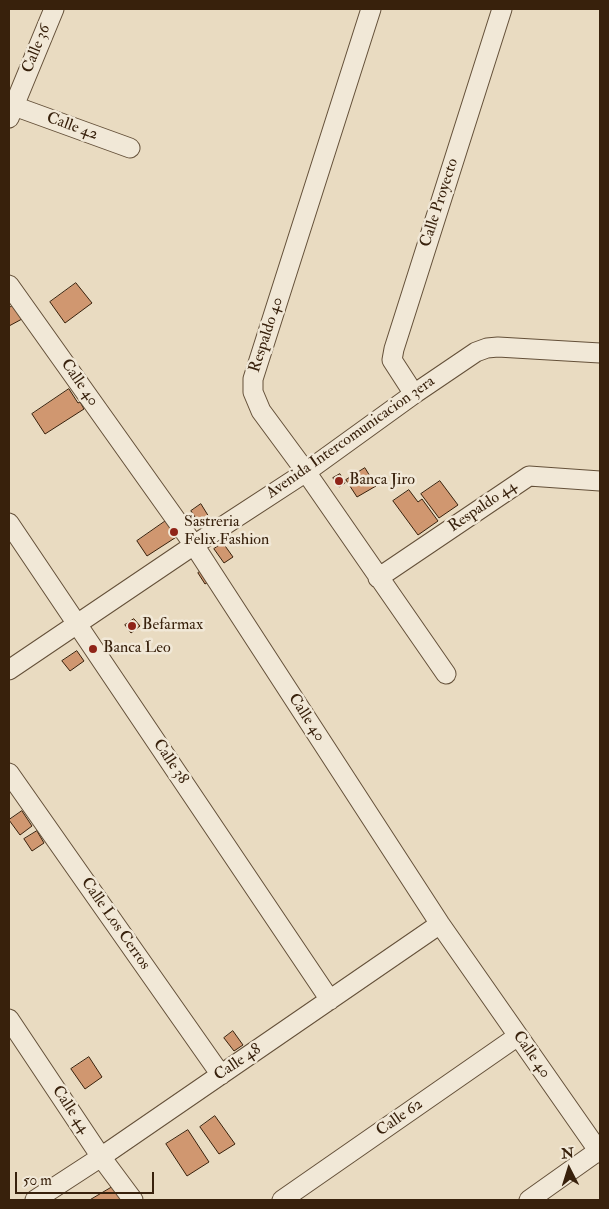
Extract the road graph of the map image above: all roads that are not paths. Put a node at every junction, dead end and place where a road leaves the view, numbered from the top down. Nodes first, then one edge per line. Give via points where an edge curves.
1 (54, 9) edge
2 (371, 9) edge
3 (502, 9) edge
4 (11, 112) edge
5 (130, 148) dead end
6 (9, 285) edge
7 (600, 353) edge
8 (414, 394) junction
9 (306, 472) junction
10 (600, 481) edge
11 (9, 523) edge
12 (194, 545) junction
13 (378, 578) junction
14 (78, 624) junction
15 (9, 670) edge
16 (446, 674) dead end
17 (9, 773) edge
18 (440, 924) junction
19 (330, 1000) junction
20 (9, 1019) edge
21 (518, 1036) junction
22 (221, 1075) junction
23 (599, 1152) edge
24 (101, 1157) junction
25 (35, 1200) edge
26 (133, 1200) edge
27 (282, 1200) edge
28 (529, 1200) edge

1 - 4 street, Calle 36
2 - 9 street, Respaldo 40 via 253,379 253,392 261,411
3 - 8 street, Calle Proyecto via 394,349 392,360
4 - 5 street, Calle 42
6 - 12 street, Calle 40
7 - 8 street, Avenida Intercomunicacion 3era via 498,347 476,352
8 - 9 street, Avenida Intercomunicacion 3era
9 - 12 street, Avenida Intercomunicacion 3era
9 - 13 street, Respaldo 40
10 - 13 street, Respaldo 44 via 528,476
11 - 14 street, Calle 38
12 - 14 street, Avenida Intercomunicacion 3era
12 - 18 street, Calle 40
13 - 16 street, Respaldo 40
14 - 15 street, Avenida Intercomunicacion 3era
14 - 19 street, Calle 38
17 - 22 street, Calle Los Cerros
18 - 19 street, Calle 48
18 - 21 street, Calle 40
19 - 22 street, Calle 48
20 - 24 street, Calle 44
21 - 23 street, Calle 40
21 - 27 street, Calle 62
22 - 24 street, Calle 48
23 - 28 street
24 - 25 street, Calle 48
24 - 26 street, Calle 44

